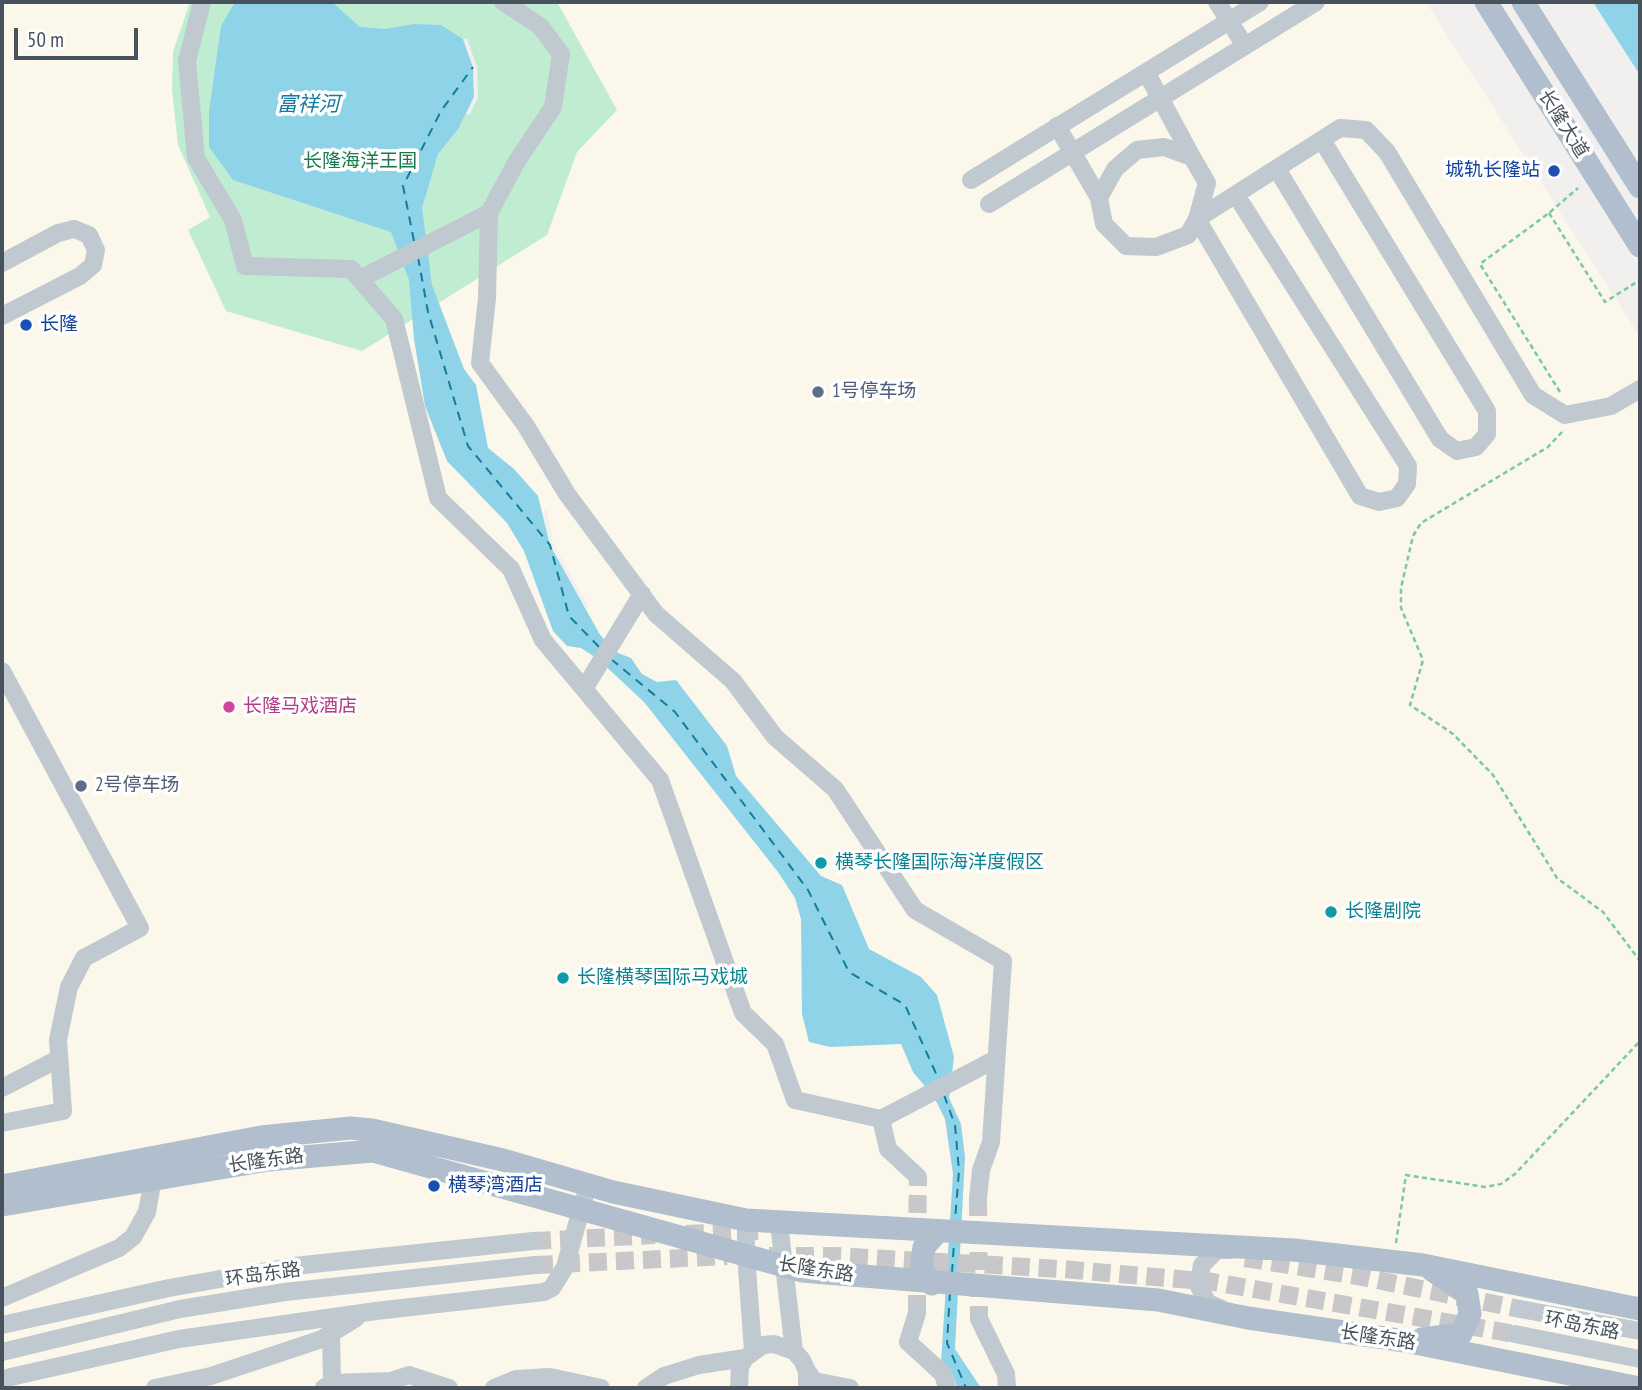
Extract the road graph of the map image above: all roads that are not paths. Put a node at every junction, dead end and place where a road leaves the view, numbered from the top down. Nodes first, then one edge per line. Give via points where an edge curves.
1 (202, 2) edge
2 (503, 2) edge
3 (1217, 2) edge
4 (1316, 2) edge
5 (1486, 2) edge
6 (1524, 2) edge
7 (1257, 3) edge
8 (1228, 22) junction
9 (1271, 30) junction
10 (1245, 46) junction
11 (1146, 72) junction
12 (1161, 98) junction
13 (1057, 126) junction
14 (1322, 140) junction
15 (1072, 153) junction
16 (1192, 157) junction
17 (1277, 169) junction
18 (971, 180) dead end
19 (1640, 187) edge
20 (1236, 195) junction
21 (1099, 198) junction
22 (989, 204) dead end
23 (489, 213) junction
24 (1197, 219) junction
25 (1640, 246) edge
26 (2, 263) edge
27 (360, 279) junction
28 (2, 316) edge
29 (1640, 389) edge
30 (642, 594) junction
31 (2, 671) edge
32 (584, 689) junction
33 (58, 1059) junction
34 (996, 1059) junction
35 (2, 1088) edge
36 (881, 1119) junction
37 (2, 1123) edge
38 (918, 1177) dead end
39 (153, 1179) junction
40 (587, 1185) junction
41 (2, 1186) edge
42 (978, 1198) tunnel mouth
43 (2, 1205) edge
44 (582, 1210) junction
45 (746, 1220) junction
46 (779, 1223) junction
47 (938, 1231) junction
48 (533, 1241) tunnel mouth
49 (1252, 1249) junction
50 (746, 1255) junction
51 (535, 1265) tunnel mouth
52 (1423, 1265) junction
53 (784, 1267) junction
54 (932, 1284) junction
55 (2, 1298) edge
56 (1520, 1309) tunnel mouth
57 (1640, 1309) edge
58 (376, 1311) junction
59 (1226, 1312) junction
60 (917, 1313) tunnel mouth
61 (979, 1319) tunnel mouth
62 (2, 1325) edge
63 (1640, 1331) edge
64 (331, 1334) junction
65 (1515, 1334) tunnel mouth
66 (1405, 1341) junction
67 (794, 1351) junction
68 (2, 1352) edge
69 (749, 1354) junction
70 (1640, 1359) edge
71 (2, 1379) edge
72 (807, 1380) edge
73 (431, 1384) edge
74 (328, 1386) edge
75 (155, 1388) edge
76 (449, 1388) edge
77 (494, 1388) edge
78 (601, 1388) edge
79 (646, 1388) edge
80 (739, 1388) edge
81 (850, 1388) edge
82 (947, 1388) edge
83 (1006, 1388) edge
84 (1640, 1388) edge

1 - 27 street via 187,61 196,158 233,220 245,267 351,269
2 - 23 street via 540,26 561,54 553,107
3 - 8 street
4 - 9 street
5 - 25 main road, 长隆大道
6 - 19 main road, 长隆大道
7 - 8 street
7 - 9 street
8 - 10 street
8 - 11 street
9 - 10 street
10 - 12 street
11 - 12 street
11 - 13 street
12 - 15 street
12 - 16 street
13 - 15 street
13 - 18 street
14 - 17 street
14 - 17 street via 1487,411 1488,434 1476,447 1457,451 1440,439
14 - 29 street via 1340,128 1366,130 1387,152 1533,395 1565,415 1611,406
15 - 21 street
15 - 22 street
16 - 21 street via 1164,147 1137,150 1115,169
16 - 24 street via 1207,183
17 - 20 street
20 - 24 street
20 - 24 street via 1408,466 1407,484 1397,498 1379,502 1360,496
21 - 24 street via 1104,225 1126,246 1156,247 1188,235
23 - 27 street
23 - 30 street via 480,363 567,494
26 - 28 street via 74,229 89,234 96,250 93,265 80,276
27 - 32 street via 394,318 438,498 511,569 543,640
30 - 32 street
30 - 34 street via 656,614 733,681 775,737 835,789 915,910 1003,961
31 - 33 street via 141,928 84,958 60,1018
32 - 36 street via 660,780 744,1013 775,1044 795,1100
33 - 35 street
33 - 37 street via 63,1111
34 - 36 street
34 - 42 street via 990,1142
36 - 38 street via 888,1149
39 - 43 main road, 长隆东路
39 - 44 main road, 长隆东路 via 268,1160 373,1152
39 - 55 street via 147,1212 133,1237 118,1248
40 - 41 main road, 长隆东路 via 503,1160 351,1128 261,1137
40 - 44 street
40 - 45 main road, 长隆东路
44 - 50 main road, 长隆东路
44 - 58 street via 559,1279 544,1292
45 - 46 main road, 长隆东路
45 - 50 street
46 - 47 main road, 长隆东路
46 - 53 street
47 - 49 main road, 长隆东路
47 - 54 main road via 924,1247 921,1268
48 - 62 street, 环岛东路 via 294,1266
49 - 52 main road, 长隆东路
49 - 59 street via 1217,1251 1202,1265 1198,1285 1208,1303
50 - 53 main road, 长隆东路
50 - 69 street
51 - 68 street, 环岛东路 via 285,1292 180,1309
52 - 57 main road, 长隆东路
52 - 66 main road via 1467,1294 1470,1314 1461,1334
53 - 54 main road, 长隆东路
53 - 67 street
54 - 59 main road, 长隆东路 via 1158,1300
56 - 63 street, 环岛东路
58 - 64 street
58 - 71 street via 179,1339
59 - 66 main road, 长隆东路
60 - 82 street via 908,1342 943,1374
61 - 83 street via 1006,1374
64 - 74 street
64 - 75 street via 211,1376
65 - 70 street, 环岛东路
66 - 84 main road, 长隆东路
67 - 69 street via 774,1344
67 - 72 street
69 - 79 street via 664,1376
69 - 80 street via 740,1367
72 - 81 street
73 - 74 street via 409,1375 391,1381
73 - 76 street
77 - 78 street via 516,1379 550,1377

